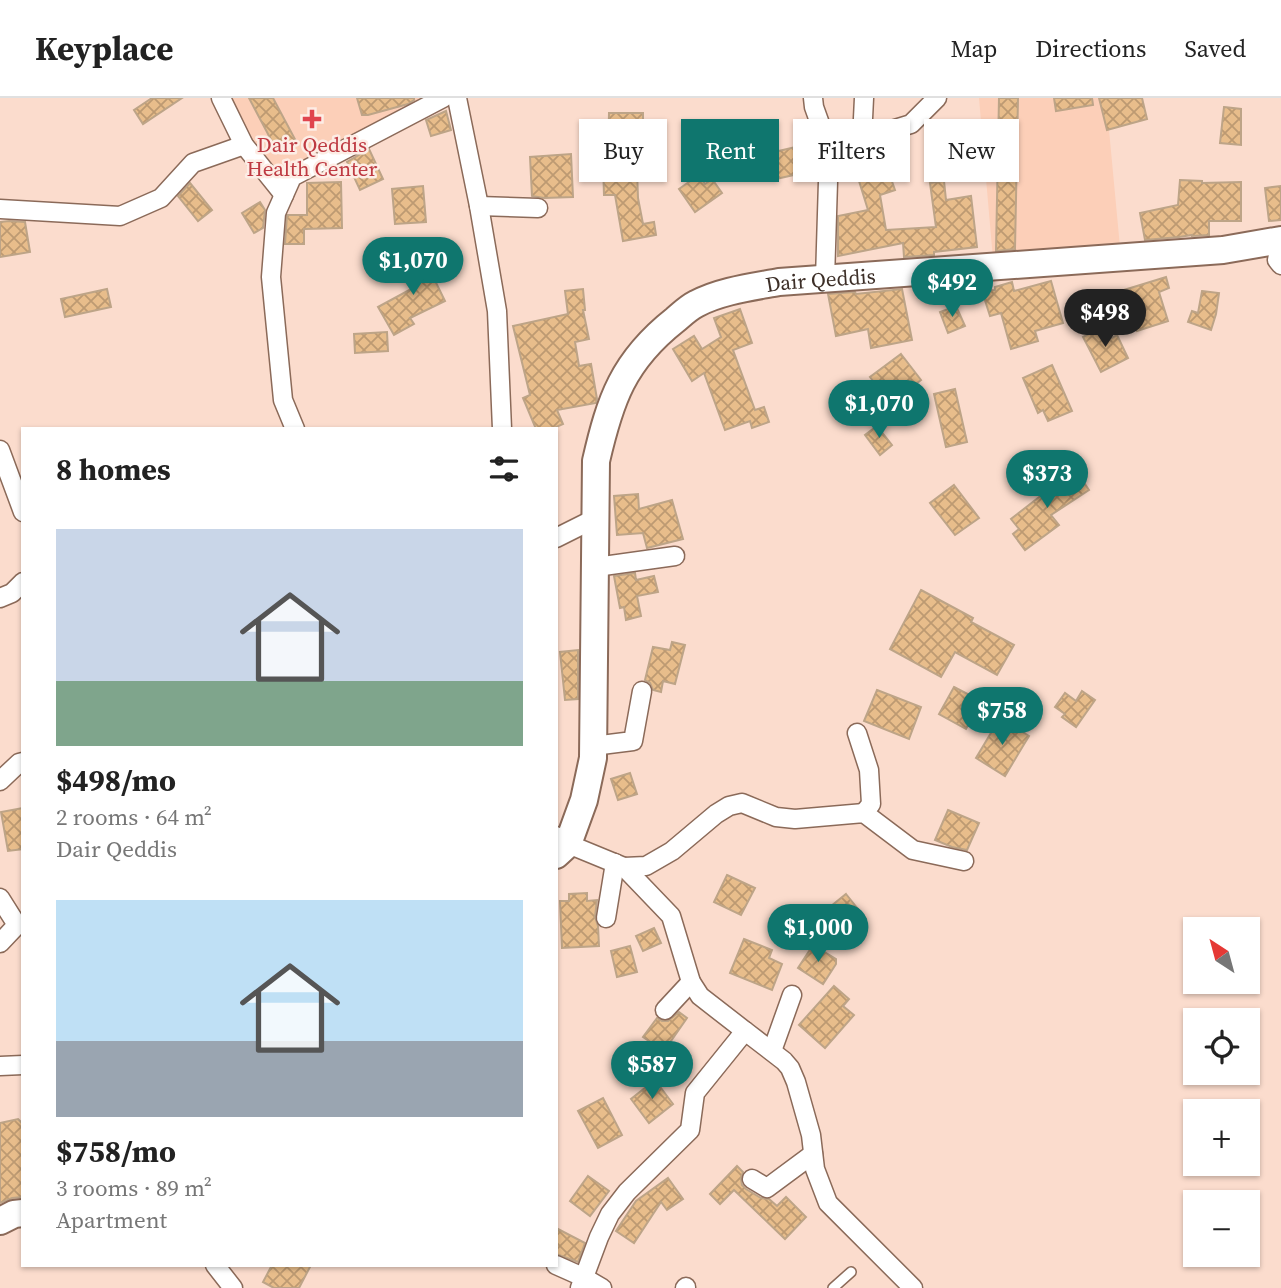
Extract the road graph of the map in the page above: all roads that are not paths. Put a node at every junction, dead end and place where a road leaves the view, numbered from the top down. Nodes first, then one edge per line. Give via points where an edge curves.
1 (221, 98) edge
2 (443, 98) edge
3 (457, 98) edge
4 (813, 98) edge
5 (864, 98) edge
6 (937, 98) edge
7 (818, 119) edge
8 (863, 119) edge
9 (910, 124) edge
10 (244, 145) junction
11 (828, 182) edge
12 (284, 195) junction
13 (479, 206) junction
14 (538, 208) dead end
15 (0, 209) edge
16 (1281, 241) edge
17 (1281, 265) edge
18 (825, 279) junction
19 (294, 427) edge
20 (502, 427) edge
21 (0, 450) edge
22 (21, 507) edge
23 (597, 518) junction
24 (558, 537) edge
25 (675, 556) dead end
26 (596, 567) junction
27 (21, 584) edge
28 (0, 598) edge
29 (642, 691) dead end
30 (857, 733) dead end
31 (593, 746) junction
32 (21, 762) edge
33 (0, 781) edge
34 (864, 813) junction
35 (560, 845) edge
36 (964, 861) dead end
37 (620, 865) junction
38 (0, 898) edge
39 (606, 918) dead end
40 (20, 925) edge
41 (0, 943) edge
42 (691, 982) junction
43 (792, 996) dead end
44 (665, 1010) dead end
45 (745, 1031) junction
46 (772, 1051) junction
47 (21, 1065) edge
48 (0, 1066) edge
49 (813, 1154) junction
50 (752, 1180) dead end
51 (21, 1213) edge
52 (0, 1221) edge
53 (558, 1266) edge
54 (217, 1267) edge
55 (851, 1272) dead end
56 (582, 1282) edge
57 (233, 1288) edge
58 (602, 1288) edge
59 (833, 1288) edge
60 (913, 1288) edge

1 - 10 street
2 - 12 street via 292,177
3 - 13 street
4 - 7 street
5 - 8 street
6 - 9 street
10 - 12 street
10 - 15 street via 193,163 161,198 120,216
11 - 18 street
12 - 19 street via 276,213 271,277 284,400
13 - 14 street
13 - 20 street via 497,311
16 - 17 street via 1277,260
16 - 18 main road, Dair Qeddis via 1223,250
18 - 23 main road, Dair Qeddis via 736,290 695,304 635,359 605,421 596,461
21 - 22 street
23 - 24 street
23 - 26 main road, Dair Qeddis
25 - 26 street
26 - 31 main road, Dair Qeddis
27 - 28 street
29 - 31 street via 633,741
30 - 34 street via 869,770 871,804
31 - 35 main road, Dair Qeddis via 584,800
32 - 33 street
34 - 36 street via 913,850
34 - 37 street via 795,819 776,817 742,803 716,814 646,866
35 - 37 street
37 - 39 street
37 - 42 street via 671,916
38 - 40 street
40 - 41 street
42 - 44 street
42 - 45 street via 700,996
43 - 46 street
45 - 46 street
45 - 56 street via 695,1093 690,1130 610,1214
46 - 49 street via 784,1060 796,1082
47 - 48 street
49 - 50 street via 767,1188
49 - 60 street via 828,1203
51 - 52 main road
53 - 56 street
54 - 57 street
55 - 59 lane
56 - 58 street

